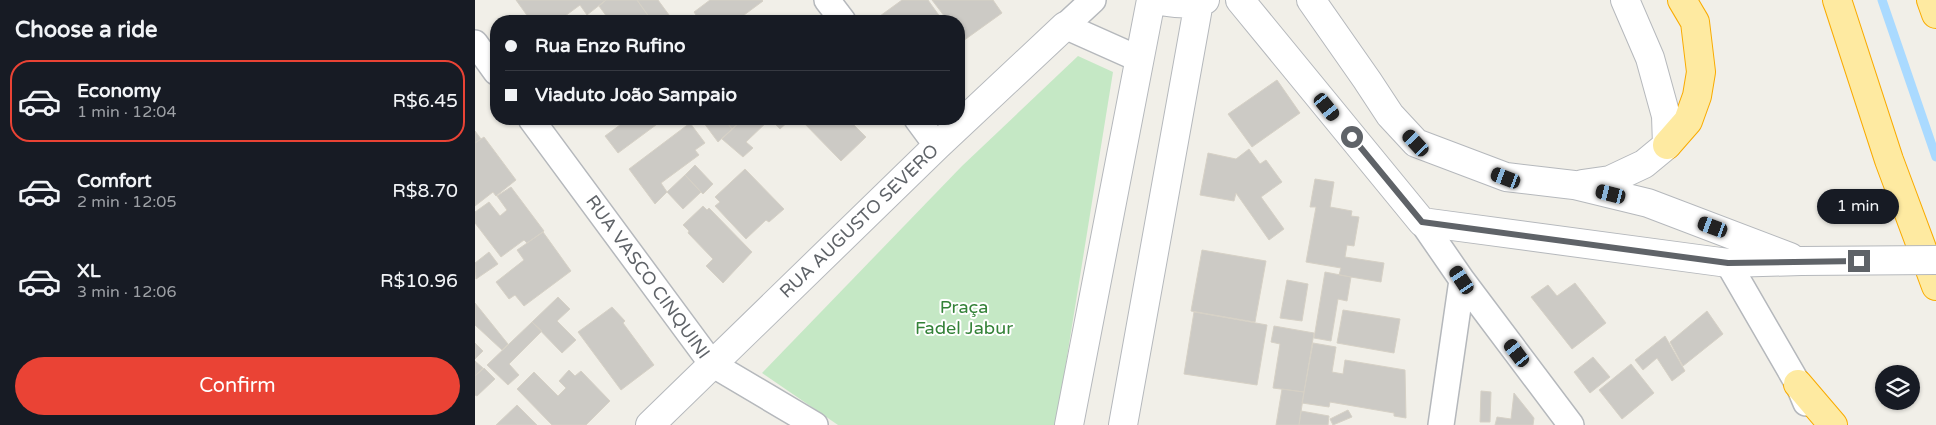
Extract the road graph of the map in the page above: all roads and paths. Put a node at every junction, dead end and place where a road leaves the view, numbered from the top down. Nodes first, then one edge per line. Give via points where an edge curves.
1 (827, 0) edge
2 (1093, 0) edge
3 (1151, 0) edge
4 (1156, 0) edge
5 (1240, 0) edge
6 (1311, 0) edge
7 (1625, 0) edge
8 (1683, 0) edge
9 (1837, 0) edge
10 (1931, 0) edge
11 (1202, 1) edge
12 (1936, 14) edge
13 (838, 15) edge
14 (1065, 26) junction
15 (475, 43) edge
16 (1139, 59) junction
17 (490, 64) edge
18 (965, 120) edge
19 (535, 125) edge
20 (921, 125) edge
21 (959, 125) edge
22 (937, 146) junction
23 (1667, 146) junction
24 (1574, 185) junction
25 (1422, 222) junction
26 (1936, 260) edge
27 (1801, 261) junction
28 (1728, 263) junction
29 (1462, 280) junction
30 (1936, 286) edge
31 (712, 364) junction
32 (1798, 384) junction
33 (651, 425) edge
34 (815, 425) edge
35 (1069, 425) edge
36 (1123, 425) edge
37 (1441, 425) edge
38 (1571, 425) edge
39 (1815, 425) edge
40 (1833, 425) edge

1 - 13 street
2 - 14 street, RUA AUGUSTO SEVERO
3 - 16 street
4 - 11 street via 1175,4
5 - 25 street
6 - 24 street via 1390,116 1416,143 1506,178
7 - 23 street via 1650,58 1666,116
8 - 23 highway via 1695,22 1701,72 1688,121
9 - 30 highway via 1889,160
10 - 12 highway
11 - 36 street
14 - 16 street
14 - 18 street, RUA AUGUSTO SEVERO
15 - 17 street
16 - 35 street
19 - 31 street, RUA VASCO CINQUINI
20 - 22 street
21 - 22 street, RUA AUGUSTO SEVERO
22 - 31 street, RUA AUGUSTO SEVERO
23 - 24 street via 1644,164 1610,180
24 - 27 street via 1649,203
25 - 28 street
25 - 29 street
26 - 27 street, bridge
27 - 28 street
28 - 32 street
29 - 37 street
29 - 38 street
31 - 33 street, RUA AUGUSTO SEVERO
31 - 34 street, RUA VASCO CINQUINI
32 - 39 street
32 - 40 highway

